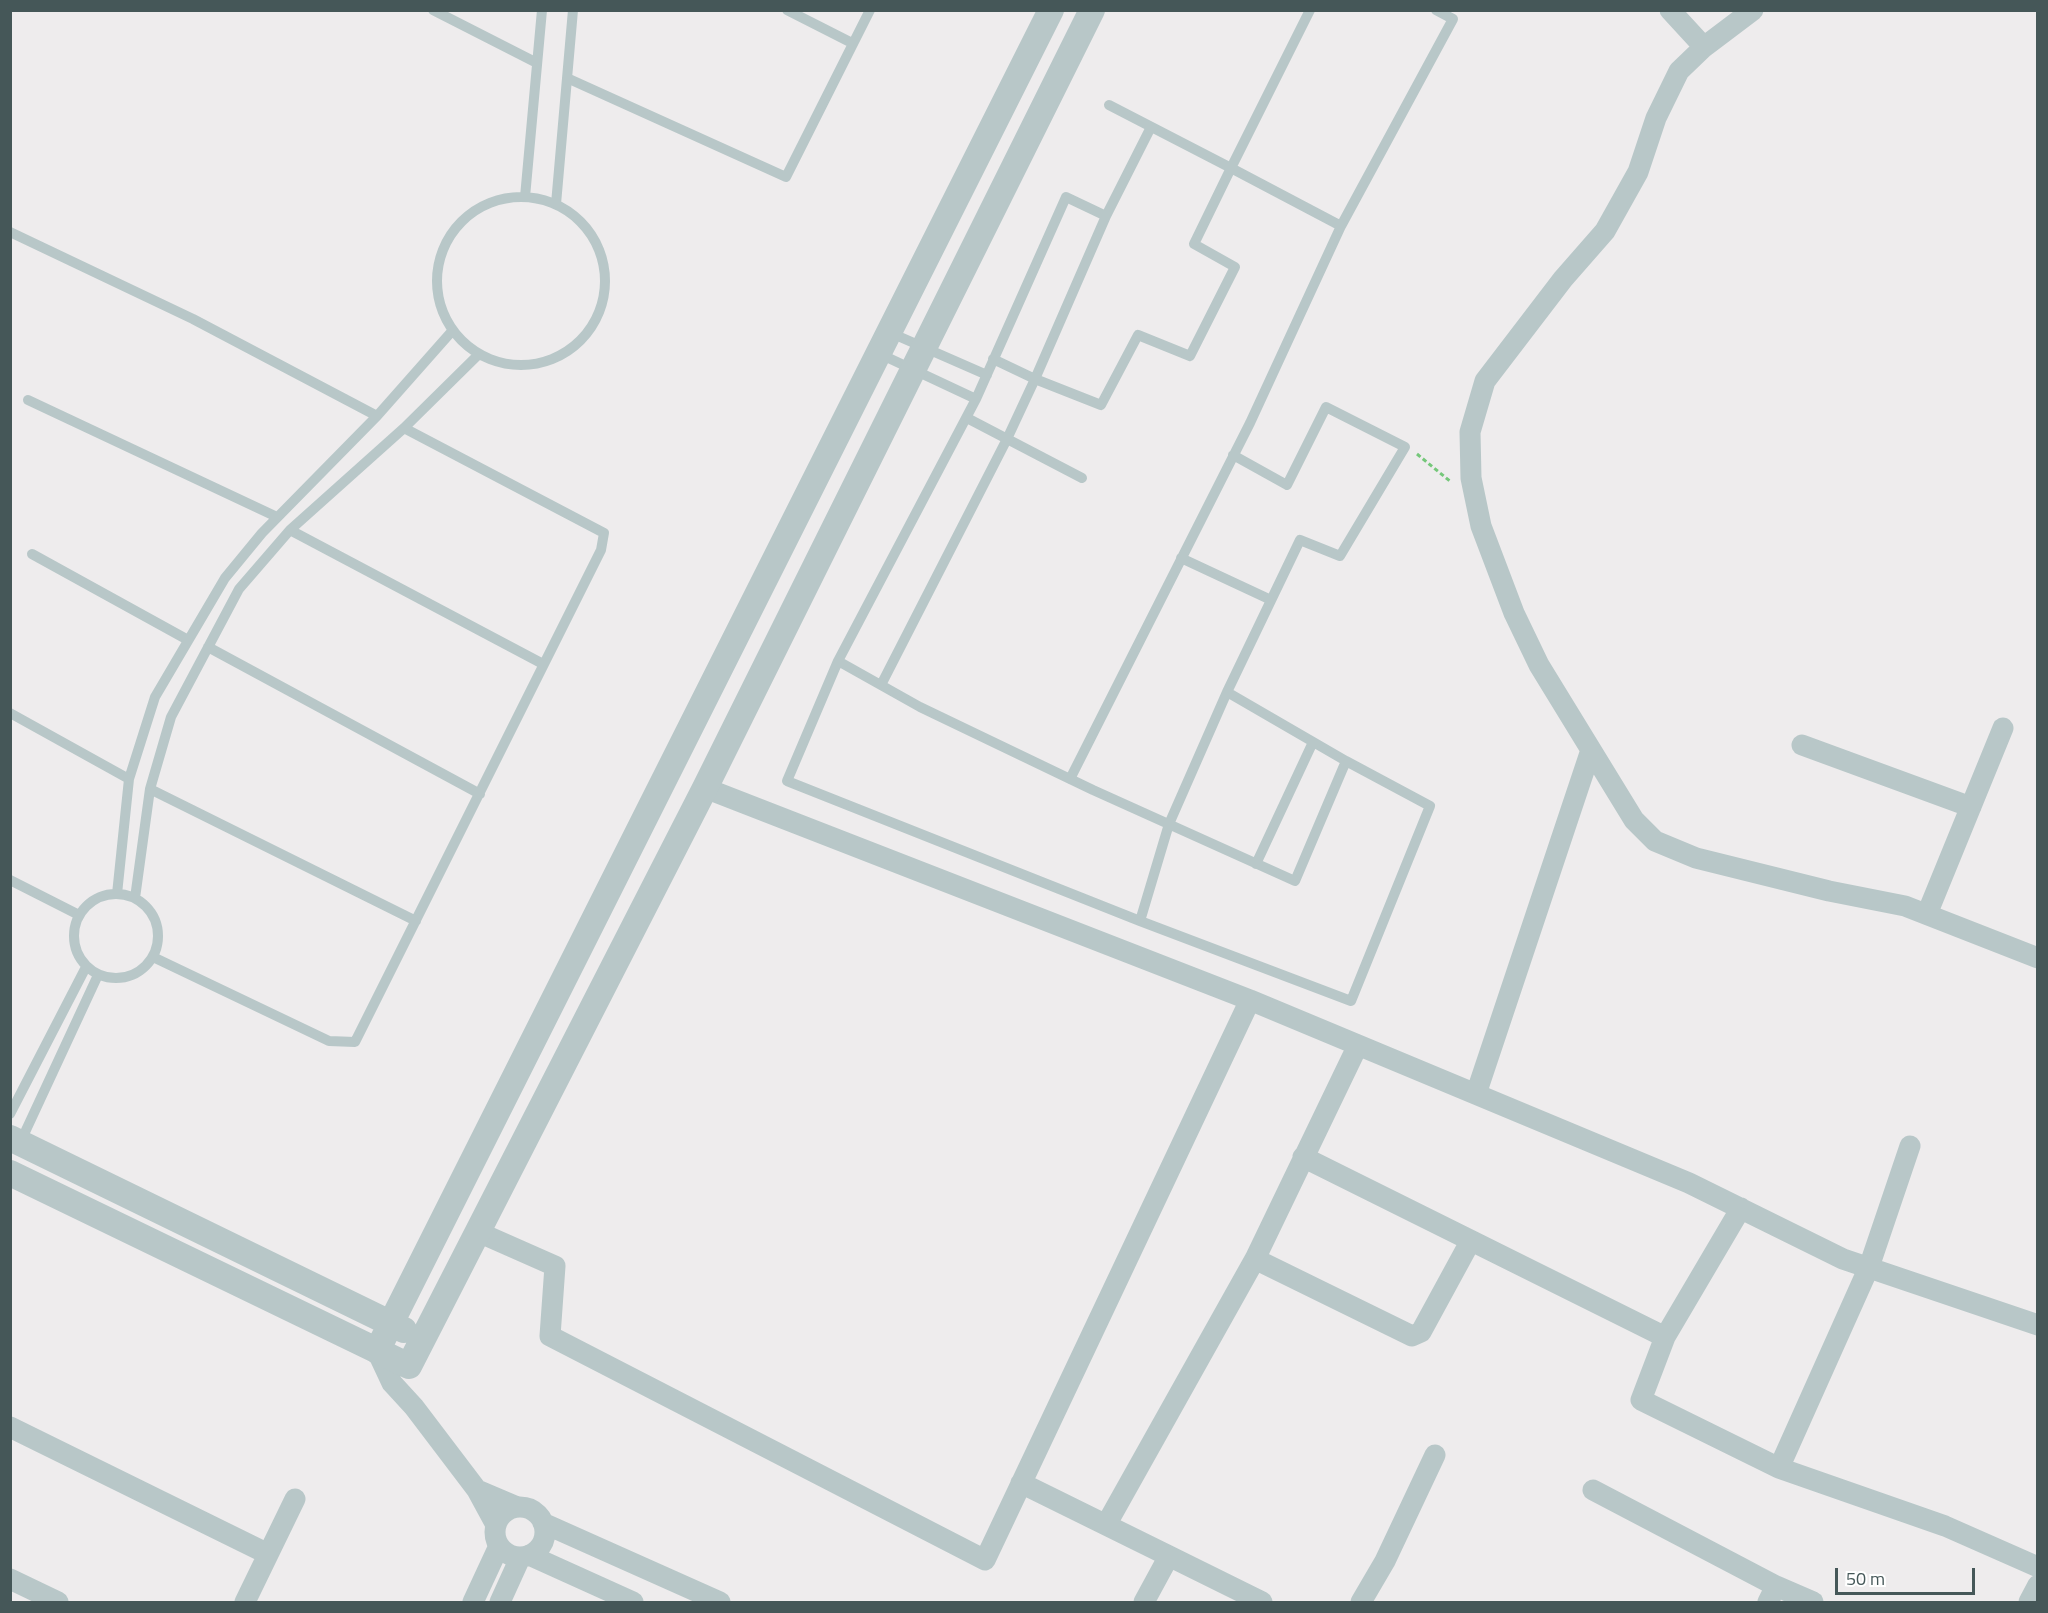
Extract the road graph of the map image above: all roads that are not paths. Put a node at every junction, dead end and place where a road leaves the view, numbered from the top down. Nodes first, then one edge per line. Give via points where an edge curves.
1 (433, 10) edge
2 (542, 10) edge
3 (573, 10) edge
4 (787, 10) edge
5 (870, 10) edge
6 (1051, 10) edge
7 (1092, 10) edge
8 (1310, 10) edge
9 (1436, 10) edge
10 (1670, 10) edge
11 (1753, 10) edge
12 (852, 43) junction
13 (1704, 46) junction
14 (537, 63) junction
15 (567, 78) junction
16 (1109, 105) dead end
17 (1151, 127) junction
18 (1231, 168) junction
19 (525, 197) junction
20 (556, 204) junction
21 (1106, 216) junction
22 (1341, 226) junction
23 (10, 232) edge
24 (453, 330) junction
25 (885, 343) junction
26 (479, 354) junction
27 (920, 359) junction
28 (993, 359) junction
29 (987, 375) junction
30 (1035, 379) junction
31 (976, 399) junction
32 (28, 400) dead end
33 (377, 416) junction
34 (967, 418) junction
35 (404, 428) junction
36 (1007, 439) junction
37 (1233, 455) junction
38 (1082, 478) dead end
39 (277, 517) junction
40 (290, 530) junction
41 (32, 554) dead end
42 (1181, 558) junction
43 (1271, 600) junction
44 (188, 640) junction
45 (208, 647) junction
46 (838, 661) junction
47 (543, 664) junction
48 (881, 685) junction
49 (1227, 692) junction
50 (10, 712) edge
51 (2003, 728) dead end
52 (1313, 742) junction
53 (1802, 745) dead end
54 (1591, 750) junction
55 (1346, 761) junction
56 (129, 779) junction
57 (1070, 779) junction
58 (705, 788) junction
59 (150, 789) junction
60 (480, 794) junction
61 (1971, 807) junction
62 (1169, 824) junction
63 (1256, 864) junction
64 (10, 880) edge
65 (117, 894) junction
66 (135, 898) junction
67 (1927, 914) junction
68 (79, 915) junction
69 (416, 921) junction
70 (1140, 921) junction
71 (2035, 951) edge
72 (153, 957) junction
73 (86, 967) junction
74 (98, 975) junction
75 (1250, 1000) junction
76 (1358, 1045) junction
77 (1476, 1094) junction
78 (10, 1114) edge
79 (14, 1145) edge
80 (1910, 1146) dead end
81 (1303, 1157) junction
82 (10, 1173) edge
83 (1741, 1208) junction
84 (478, 1232) junction
85 (1470, 1242) junction
86 (1255, 1259) junction
87 (1869, 1267) junction
88 (389, 1324) junction
89 (2037, 1325) edge
90 (1665, 1337) junction
91 (423, 1338) junction
92 (377, 1351) junction
93 (409, 1366) junction
94 (414, 1407) junction
95 (10, 1427) edge
96 (1435, 1455) dead end
97 (1779, 1468) junction
98 (1021, 1483) junction
99 (477, 1490) junction
100 (1593, 1490) dead end
101 (295, 1499) dead end
102 (517, 1507) junction
103 (543, 1522) junction
104 (1106, 1525) junction
105 (498, 1535) junction
106 (268, 1554) junction
107 (1169, 1556) junction
108 (525, 1557) junction
109 (2037, 1567) edge
110 (10, 1579) edge
111 (2037, 1586) edge
112 (1772, 1594) edge
113 (58, 1602) edge
114 (245, 1602) edge
115 (473, 1602) edge
116 (500, 1602) edge
117 (633, 1602) edge
118 (720, 1602) edge
119 (1144, 1602) edge
120 (1262, 1602) edge
121 (1361, 1602) edge
122 (1813, 1602) edge
123 (2029, 1602) edge

1 - 14 lane
2 - 14 lane
3 - 15 lane
4 - 12 lane
5 - 12 lane
6 - 25 street
7 - 27 street
8 - 18 lane
9 - 22 lane via 1453,19
10 - 13 street
11 - 13 street
12 - 15 lane via 786,177
13 - 54 street via 1679,71 1656,118 1638,172 1605,231 1485,381 1470,432 1471,478 1481,526 1514,613 1539,665
14 - 19 lane
15 - 20 lane
16 - 17 lane
17 - 18 lane
17 - 21 lane
18 - 22 lane
18 - 30 lane via 1194,244 1234,267 1190,356 1138,335 1101,405
19 - 20 lane
19 - 24 lane via 492,201 470,214 452,232 441,256 437,281 441,307
20 - 26 lane via 582,223 596,242 604,265 599,312 587,333 570,350 549,361 501,363
21 - 28 lane via 1065,197
21 - 30 lane
22 - 37 lane
23 - 33 lane via 193,319
24 - 26 lane
24 - 33 lane
25 - 27 lane
25 - 27 lane
25 - 88 street
26 - 35 lane
27 - 29 lane
27 - 31 lane
27 - 58 street
28 - 29 lane
28 - 30 lane
29 - 31 lane
30 - 36 lane
31 - 34 lane
32 - 39 lane
33 - 39 lane
34 - 36 lane
34 - 46 lane
35 - 40 lane
35 - 47 lane via 604,533 601,550
36 - 38 lane
36 - 48 lane
37 - 42 lane
37 - 43 lane via 1287,485 1326,407 1405,447 1341,556 1300,540
39 - 44 lane via 225,578
40 - 45 lane via 239,589
40 - 47 lane
41 - 44 lane
42 - 43 lane
42 - 57 lane
43 - 49 lane
44 - 56 lane via 155,697
45 - 59 lane via 171,717
45 - 60 lane
46 - 48 lane
46 - 70 lane via 787,781
47 - 60 lane
48 - 57 lane
49 - 52 lane
49 - 62 lane
50 - 56 lane
51 - 61 street
52 - 55 lane
52 - 63 lane
53 - 61 street
54 - 67 street via 1634,820 1655,841 1673,850
54 - 77 street
55 - 63 lane via 1295,881
55 - 70 lane via 1430,806 1352,1000
56 - 65 lane
57 - 62 lane
58 - 75 street
58 - 84 street
59 - 66 lane
59 - 69 lane
60 - 69 lane
61 - 67 street
62 - 63 lane
62 - 70 lane
64 - 68 lane
65 - 66 lane
65 - 68 lane via 99,897
66 - 72 lane via 157,922 159,936
67 - 71 street
68 - 73 lane via 74,942
69 - 72 lane via 355,1042 330,1041
72 - 74 lane via 139,973 126,978
73 - 74 lane
73 - 78 lane
74 - 79 lane
75 - 76 street
75 - 98 street
76 - 77 street
76 - 81 street
77 - 83 street
79 - 88 street
80 - 87 street
81 - 85 street
81 - 86 street
82 - 92 street
83 - 87 street via 1843,1259
83 - 90 street
84 - 91 street
84 - 98 street via 555,1266 550,1336 985,1560
85 - 86 street via 1421,1332 1412,1336
85 - 90 street
86 - 104 street
87 - 89 street
87 - 97 street
88 - 91 street
88 - 92 street
90 - 97 street via 1641,1400
91 - 93 street
92 - 93 street
92 - 94 street via 392,1383
93 - 94 street
94 - 99 street
95 - 106 street
96 - 121 street via 1385,1561
97 - 109 street via 1945,1526
98 - 104 street
99 - 102 street
99 - 105 street
100 - 112 street
101 - 106 street
102 - 103 street via 532,1511
102 - 105 street via 502,1514
103 - 108 street via 541,1546
103 - 118 street
104 - 107 street
105 - 108 street via 505,1552
105 - 115 street
106 - 114 street
107 - 119 street
107 - 120 street
108 - 116 street
108 - 117 street
110 - 113 street
111 - 123 street
112 - 122 street

